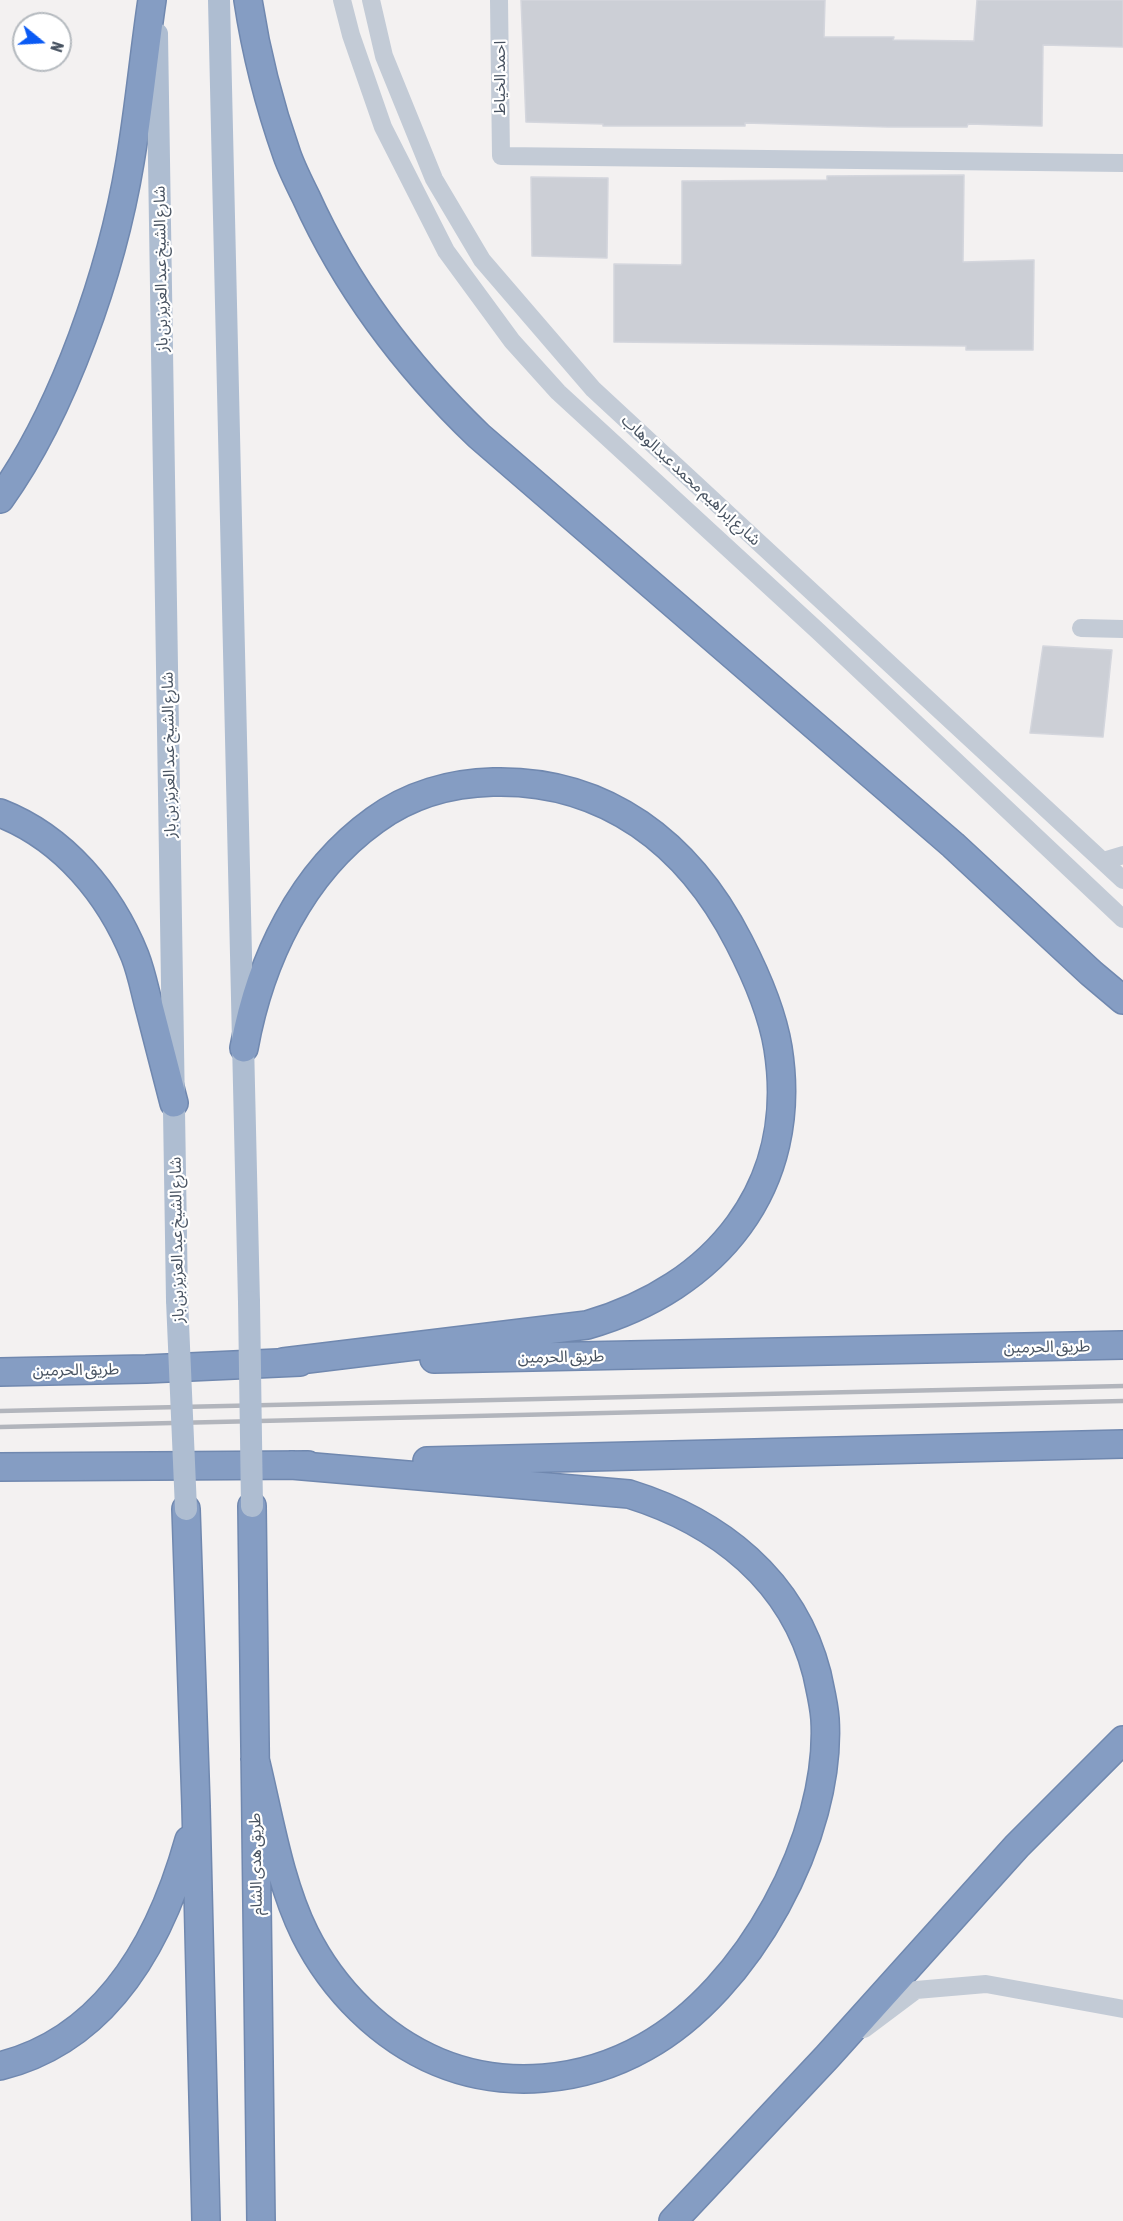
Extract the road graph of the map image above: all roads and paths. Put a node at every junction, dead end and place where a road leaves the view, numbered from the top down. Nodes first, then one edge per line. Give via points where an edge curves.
1 (152, 0) edge
2 (156, 0) edge
3 (219, 0) edge
4 (248, 0) edge
5 (342, 0) edge
6 (371, 0) edge
7 (499, 0) edge
8 (1123, 163) edge
9 (0, 499) edge
10 (1081, 628) dead end
11 (1123, 629) edge
12 (0, 813) edge
13 (1123, 855) edge
14 (1103, 861) junction
15 (1123, 864) edge
16 (1123, 880) edge
17 (1123, 919) edge
18 (1123, 1000) edge
19 (244, 1048) junction
20 (174, 1103) junction
21 (1123, 1345) edge
22 (0, 1359) edge
23 (283, 1362) junction
24 (146, 1369) junction
25 (0, 1372) edge
26 (1123, 1444) edge
27 (138, 1465) junction
28 (291, 1465) junction
29 (0, 1467) edge
30 (0, 1484) edge
31 (252, 1506) joint
32 (186, 1509) joint
33 (1123, 1740) edge
34 (255, 1759) junction
35 (196, 1806) junction
36 (1123, 2009) edge
37 (827, 2057) junction
38 (0, 2066) edge
39 (206, 2221) edge
40 (261, 2221) edge
41 (673, 2221) edge

1 - 9 highway via 130,162 110,251 80,342 50,413 24,464
2 - 20 main road, شارع الشيخ عبد العزيز بن باز
3 - 19 main road
4 - 18 highway via 257,54 287,157 312,212 370,311 424,381 479,436 953,845
5 - 17 street via 383,127 446,251 512,341 558,392
6 - 14 street, شارع إبراهيم محمد عبدالوهاب via 384,56 434,179 482,260 592,389
7 - 8 street, احمد الخياط via 501,156
10 - 11 street
12 - 20 highway via 63,852 113,912 138,966
13 - 14 street
14 - 15 street
14 - 16 street, شارع إبراهيم محمد عبدالوهاب
19 - 23 highway via 256,993 277,941 305,893 344,846 383,814 420,795 460,785 507,782 554,787 614,807 648,829 684,862 719,907 746,957 773,1025 780,1069 777,1136 756,1199 718,1250 665,1293 587,1325
19 - 31 main road, bridge
20 - 32 main road, شارع الشيخ عبد العزيز بن باز, bridge
21 - 23 highway, طريق الحرمين
22 - 24 highway
23 - 24 highway, طريق الحرمين
24 - 25 highway, طريق الحرمين
26 - 28 highway
27 - 28 highway
27 - 29 highway
27 - 30 highway
28 - 34 highway via 629,1494 697,1521 754,1565 797,1619 815,1667 825,1718 822,1772 806,1841 783,1893 751,1945 710,1995 668,2033 625,2057 577,2073 524,2079 473,2074 426,2057 384,2031 348,1997 319,1958 295,1911
31 - 34 highway, طريق هدى الشام
32 - 35 highway
33 - 37 highway via 1017,1846
34 - 40 highway, طريق هدى الشام
35 - 38 highway via 170,1900 116,1992 72,2034 32,2056
35 - 39 highway
36 - 37 street via 986,1983 916,1990
37 - 41 highway

